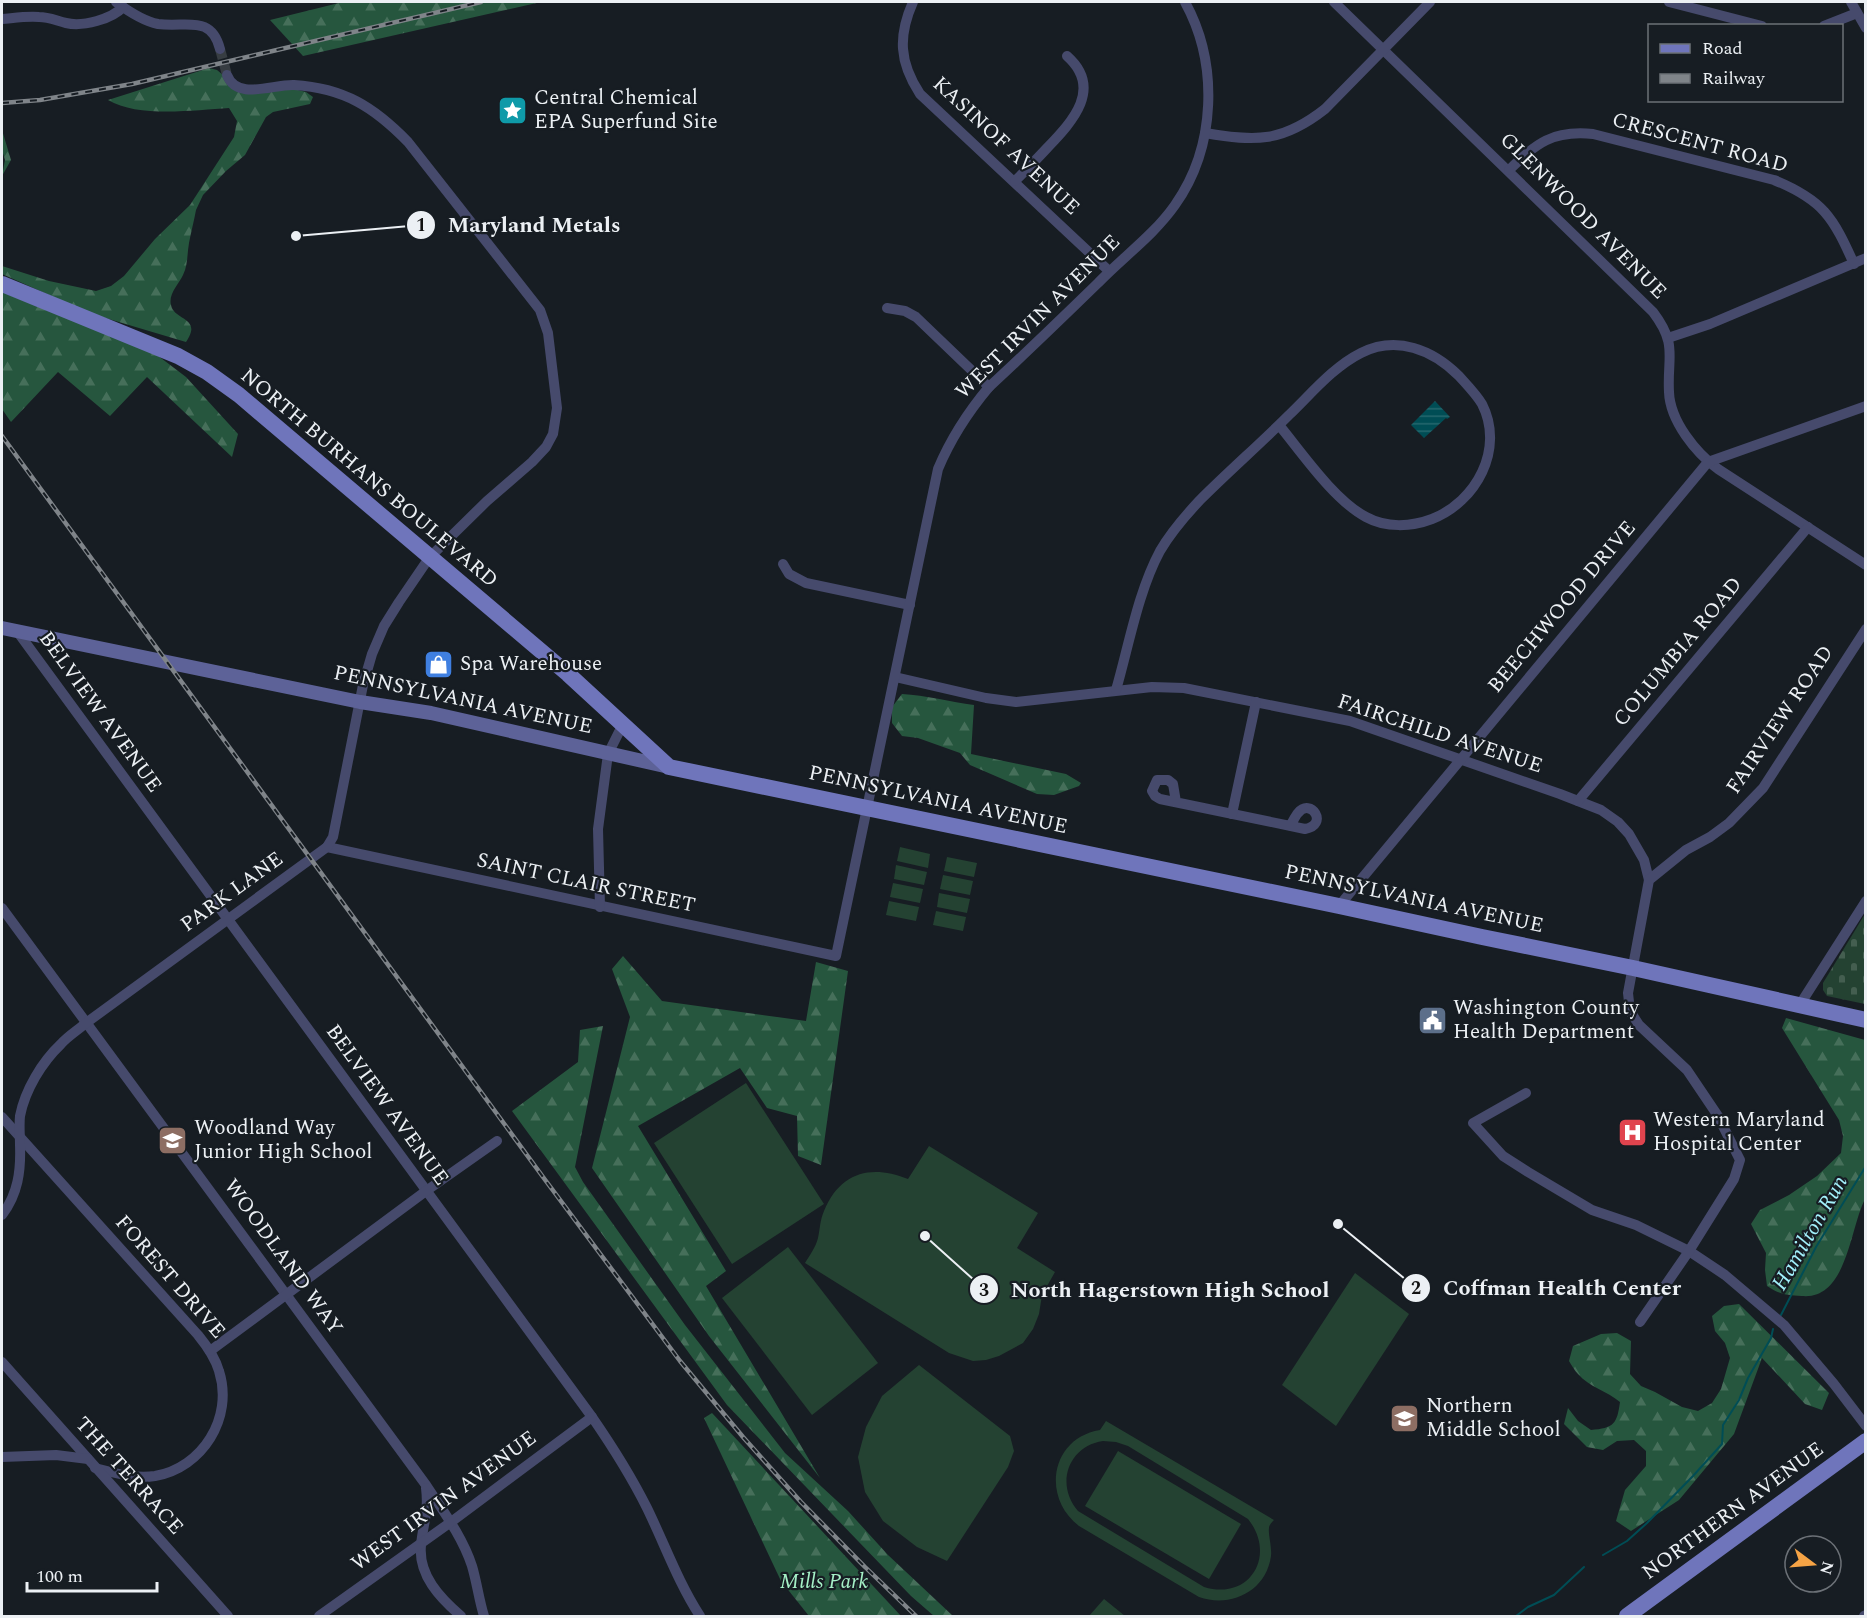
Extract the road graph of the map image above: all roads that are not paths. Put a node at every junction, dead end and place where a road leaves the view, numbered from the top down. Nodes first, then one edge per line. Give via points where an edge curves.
1 (913, 2) edge
2 (1185, 2) edge
3 (1334, 2) edge
4 (1430, 2) edge
5 (1669, 2) edge
6 (1851, 2) edge
7 (120, 4) edge
8 (1857, 14) junction
9 (2, 19) edge
10 (1754, 24) edge
11 (1830, 24) edge
12 (1866, 28) edge
13 (220, 49) tunnel mouth
14 (1383, 49) junction
15 (1066, 56) dead end
16 (226, 75) dead end
17 (1205, 133) junction
18 (1509, 170) junction
19 (1015, 181) junction
20 (1866, 258) edge
21 (1854, 264) junction
22 (1109, 271) junction
23 (2, 284) edge
24 (887, 308) dead end
25 (1668, 338) junction
26 (989, 387) junction
27 (1866, 406) edge
28 (1279, 425) junction
29 (1708, 462) junction
30 (1808, 527) junction
31 (429, 558) junction
32 (783, 564) dead end
33 (1866, 565) edge
34 (910, 605) junction
35 (2, 627) edge
36 (1866, 629) edge
37 (17, 631) junction
38 (895, 676) junction
39 (1116, 690) junction
40 (360, 702) junction
41 (1256, 702) junction
42 (623, 724) junction
43 (608, 754) junction
44 (1461, 759) junction
45 (669, 767) junction
46 (1578, 801) junction
47 (1176, 802) dead end
48 (867, 807) junction
49 (1232, 814) junction
50 (1290, 826) dead end
51 (327, 847) junction
52 (1649, 879) junction
53 (1866, 902) edge
54 (1339, 906) junction
55 (600, 907) junction
56 (2, 908) edge
57 (228, 921) junction
58 (836, 956) joint
59 (1633, 968) junction
60 (1799, 1006) junction
61 (1866, 1020) edge
62 (86, 1023) junction
63 (1526, 1093) dead end
64 (2, 1117) edge
65 (20, 1138) junction
66 (497, 1141) dead end
67 (426, 1191) junction
68 (2, 1215) edge
69 (1689, 1251) junction
70 (285, 1295) junction
71 (1640, 1322) dead end
72 (210, 1351) junction
73 (2, 1362) edge
74 (592, 1417) junction
75 (1866, 1426) edge
76 (1866, 1441) edge
77 (2, 1457) edge
78 (92, 1463) junction
79 (426, 1485) junction
80 (451, 1522) junction
81 (421, 1543) junction
82 (1631, 1615) edge
83 (228, 1617) edge
84 (319, 1617) edge
85 (461, 1617) edge
86 (484, 1617) edge
87 (700, 1617) edge

1 - 19 street, KASINOF AVENUE via 906,17 903,52 913,82 930,105
2 - 17 street, WEST IRVIN AVENUE via 1201,38 1205,61
3 - 14 street, GLENWOOD AVENUE
4 - 14 street
5 - 10 street
6 - 8 street
7 - 9 street via 116,15 77,24 40,16
7 - 13 street via 156,24 204,26 216,35
8 - 11 street
8 - 12 street
14 - 17 street via 1325,109 1293,130 1255,139
14 - 18 street, GLENWOOD AVENUE
15 - 19 street via 1081,73 1083,98 1070,123
16 - 31 street via 235,87 243,89 285,85 326,90 369,107 408,142 540,310 557,408 553,434 532,462
17 - 22 street, WEST IRVIN AVENUE via 1192,174 1174,206
18 - 21 street, CRESCENT ROAD via 1541,142 1575,132 1774,180 1810,198 1828,214
18 - 25 street, GLENWOOD AVENUE via 1653,312
19 - 22 street, KASINOF AVENUE
20 - 21 street
21 - 25 street
22 - 26 street, WEST IRVIN AVENUE
23 - 31 main road, NORTH BURHANS BOULEVARD via 178,356 207,372 239,394
24 - 26 street via 916,317
25 - 29 street, GLENWOOD AVENUE via 1671,409
26 - 34 street, WEST IRVIN AVENUE via 956,431 938,469
27 - 29 street
28 - 28 street via 1338,369 1361,353 1388,345 1410,346 1449,366 1482,403 1489,424 1488,454 1473,490 1454,506 1423,522 1389,525 1366,517 1341,499
28 - 39 street via 1200,500 1169,537 1152,568
29 - 30 street, GLENWOOD AVENUE
29 - 44 street, BEECHWOOD DRIVE
30 - 33 street, GLENWOOD AVENUE
30 - 46 street, COLUMBIA ROAD
31 - 40 street via 384,627 372,654
31 - 42 main road, NORTH BURHANS BOULEVARD
32 - 34 street via 789,574 806,583
34 - 38 street, WEST IRVIN AVENUE
35 - 37 main road, PENNSYLVANIA AVENUE
36 - 52 street, FAIRVIEW ROAD via 1757,794 1729,823
37 - 40 main road, PENNSYLVANIA AVENUE
37 - 57 street, BELVIEW AVENUE
38 - 39 street, FAIRCHILD AVENUE via 1016,702
38 - 48 street, WEST IRVIN AVENUE
39 - 41 street, FAIRCHILD AVENUE via 1184,688
40 - 43 main road, PENNSYLVANIA AVENUE via 431,713
40 - 51 street via 333,837
41 - 44 street, FAIRCHILD AVENUE via 1350,721
41 - 49 street
42 - 43 street
42 - 45 main road, NORTH BURHANS BOULEVARD
43 - 45 main road, PENNSYLVANIA AVENUE
43 - 55 street via 598,829
44 - 46 street, FAIRCHILD AVENUE
44 - 54 street, BEECHWOOD DRIVE
45 - 48 main road, PENNSYLVANIA AVENUE
46 - 52 street, FAIRCHILD AVENUE via 1600,810 1629,834 1644,860
47 - 49 street
48 - 54 main road, PENNSYLVANIA AVENUE
48 - 58 street, WEST IRVIN AVENUE
49 - 50 street
51 - 55 street, SAINT CLAIR STREET
51 - 57 street, PARK LANE
52 - 59 street
53 - 60 street
54 - 59 main road, PENNSYLVANIA AVENUE
55 - 58 street, SAINT CLAIR STREET
56 - 62 street, WOODLAND WAY
57 - 62 street, PARK LANE
57 - 67 street, BELVIEW AVENUE
59 - 60 main road, PENNSYLVANIA AVENUE
59 - 69 street via 1628,993 1630,1011 1639,1025 1687,1070 1718,1116 1740,1160 1734,1179
60 - 61 main road, PENNSYLVANIA AVENUE
62 - 65 street, PARK LANE via 60,1044 34,1080 20,1118
62 - 70 street, WOODLAND WAY
63 - 69 street via 1473,1122 1503,1156 1592,1209
64 - 65 street, FOREST DRIVE
65 - 68 street, PARK LANE via 18,1180
65 - 72 street, FOREST DRIVE
66 - 67 street
67 - 70 street
67 - 74 street, BELVIEW AVENUE
69 - 71 street
69 - 75 street via 1725,1275 1784,1325
70 - 72 street
70 - 79 street, WOODLAND WAY
72 - 78 street, FOREST DRIVE via 219,1371 222,1399 216,1428 197,1455 169,1473 153,1476 135,1477
73 - 78 street, THE TERRACE
74 - 80 street, WEST IRVIN AVENUE
74 - 87 street, BELVIEW AVENUE via 636,1486 676,1575
76 - 82 main road, NORTHERN AVENUE
77 - 78 street, FOREST DRIVE via 56,1455
78 - 83 street, THE TERRACE
79 - 80 street, WOODLAND WAY
79 - 81 street via 427,1518
80 - 81 street, WEST IRVIN AVENUE
80 - 86 street, WOODLAND WAY via 471,1565
81 - 84 street, WEST IRVIN AVENUE
81 - 85 street via 420,1558 427,1578

